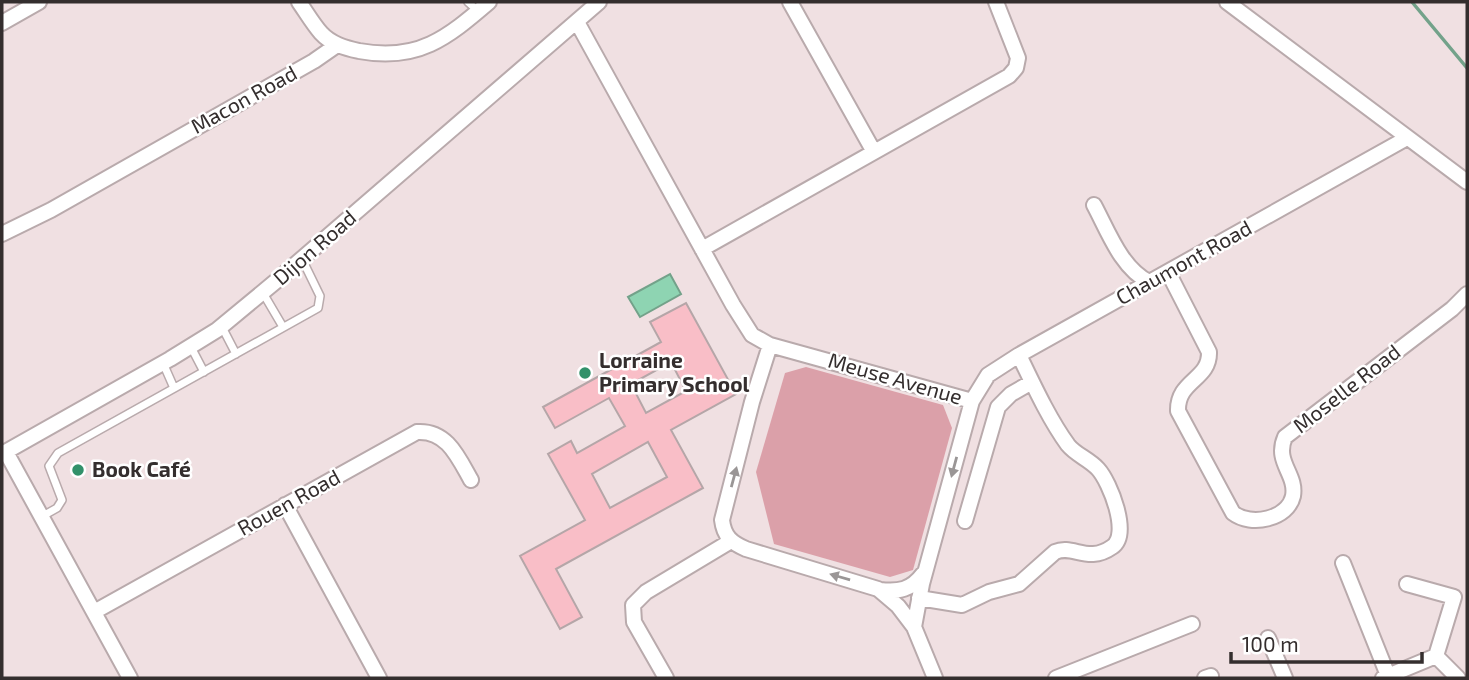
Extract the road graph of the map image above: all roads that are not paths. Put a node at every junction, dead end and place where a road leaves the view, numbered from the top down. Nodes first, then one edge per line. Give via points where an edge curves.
1 (40, 2) edge
2 (299, 2) edge
3 (599, 2) edge
4 (790, 2) edge
5 (996, 2) edge
6 (1227, 2) edge
7 (478, 5) edge
8 (576, 22) junction
9 (2, 23) edge
10 (337, 45) junction
11 (1407, 138) junction
12 (874, 152) junction
13 (1467, 182) edge
14 (1094, 205) dead end
15 (2, 234) edge
16 (702, 248) junction
17 (302, 258) junction
18 (1168, 272) junction
19 (1149, 282) junction
20 (263, 293) junction
21 (1467, 294) edge
22 (221, 326) junction
23 (284, 327) junction
24 (770, 345) junction
25 (191, 347) junction
26 (236, 354) junction
27 (1019, 355) junction
28 (163, 363) junction
29 (204, 372) junction
30 (1032, 382) junction
31 (174, 388) junction
32 (972, 401) junction
33 (4, 453) edge
34 (471, 480) dead end
35 (285, 505) junction
36 (41, 517) junction
37 (965, 521) dead end
38 (731, 541) junction
39 (1343, 563) dead end
40 (926, 570) junction
41 (1407, 584) dead end
42 (878, 589) junction
43 (919, 598) junction
44 (94, 612) junction
45 (1192, 624) dead end
46 (914, 628) junction
47 (1268, 638) dead end
48 (1436, 656) junction
49 (1078, 674) edge
50 (130, 678) edge
51 (379, 678) edge
52 (666, 678) edge
53 (935, 678) edge
54 (1056, 678) edge
55 (1285, 678) edge
56 (1387, 678) edge
57 (1458, 678) edge

1 - 9 street
2 - 10 street via 321,33
3 - 8 street, Dijon Road
4 - 12 street
5 - 12 street via 1018,58 1016,68 995,86
6 - 11 street
7 - 10 street via 436,44 419,50 373,54
8 - 16 street, Meuse Avenue
8 - 17 street, Dijon Road
10 - 15 street, Macon Road
11 - 13 street
11 - 18 street, Chaumont Road
12 - 16 street
14 - 19 street via 1128,265
16 - 24 street, Meuse Avenue via 752,335
17 - 20 street, Dijon Road
17 - 23 lane via 321,300 318,308
18 - 19 street, Chaumont Road
18 - 21 street, Moselle Road via 1209,352 1208,364 1180,395 1178,411 1233,513 1255,522 1274,516 1292,498 1281,451 1285,437
19 - 27 street, Chaumont Road
20 - 22 street, Dijon Road
20 - 23 lane
22 - 25 street, Dijon Road
22 - 26 lane
23 - 26 lane
24 - 32 street, Meuse Avenue
38 -> 24 street via 722,520
25 - 28 street, Dijon Road
25 - 29 lane
26 - 29 lane
27 - 30 street
27 - 32 street, Chaumont Road via 988,375
28 - 31 lane
28 - 33 street, Dijon Road
29 - 31 lane
30 - 37 street via 998,407
30 - 43 street via 1068,444 1100,472 1119,517 1117,543 1096,554 1055,552 1019,584 962,605
31 - 36 lane via 58,453 49,466 62,500
32 -> 40 street, Meuse Avenue
33 - 36 street
34 - 35 street, Rouen Road via 441,437 417,432
35 - 44 street, Rouen Road
35 - 51 street
36 - 44 street
42 -> 38 street via 746,550
38 - 52 street via 646,592 633,605 634,622
39 - 56 street
40 - 42 street via 902,591
40 - 43 street, Meuse Avenue
41 - 48 street via 1454,597
42 - 46 street
43 - 46 street, Meuse Avenue
44 - 50 street
45 - 49 street
46 - 53 street
47 - 55 street
48 - 56 street
48 - 57 street
49 - 54 street

